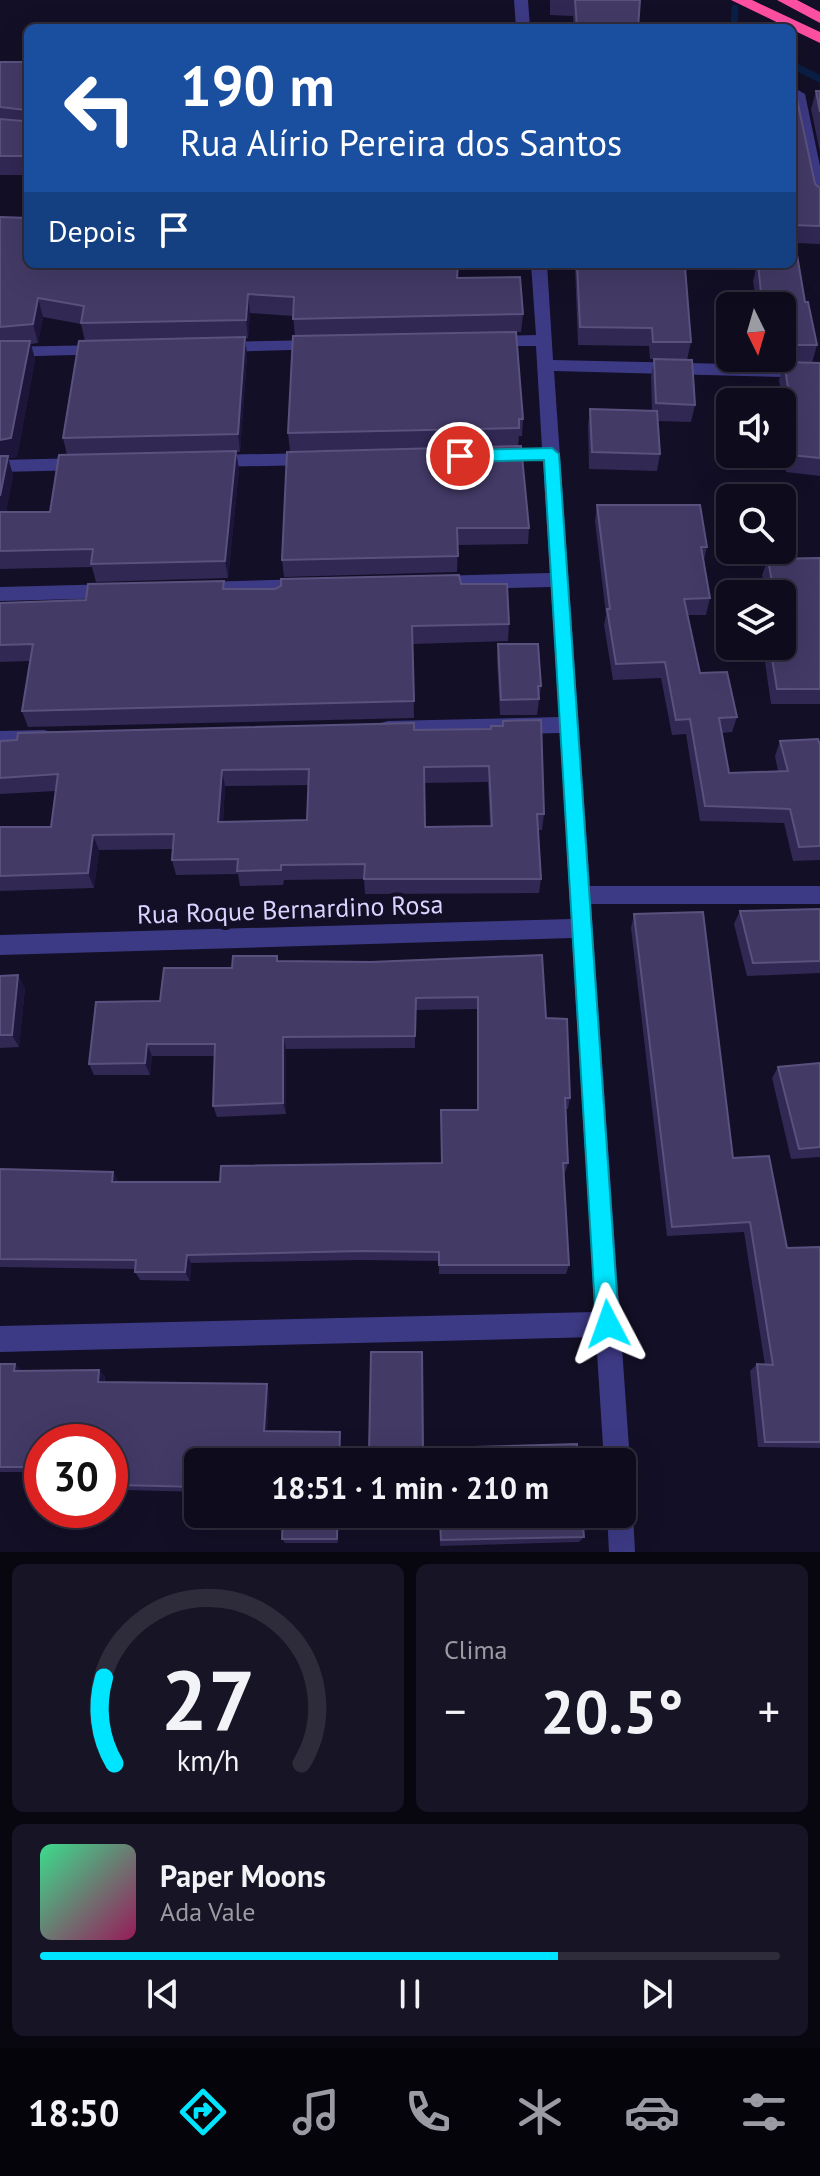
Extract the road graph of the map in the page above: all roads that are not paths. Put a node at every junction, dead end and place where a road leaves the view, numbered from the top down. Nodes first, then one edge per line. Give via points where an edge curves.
1 (521, 0) edge
2 (739, 0) edge
3 (785, 0) edge
4 (820, 18) edge
5 (523, 24) edge
6 (790, 24) edge
7 (796, 27) edge
8 (820, 38) edge
9 (798, 94) edge
10 (820, 201) edge
11 (539, 268) edge
12 (544, 340) junction
13 (480, 341) edge
14 (336, 344) edge
15 (208, 347) edge
16 (128, 349) edge
17 (0, 352) edge
18 (545, 365) junction
19 (820, 372) edge
20 (552, 454) junction
21 (473, 456) edge
22 (331, 459) edge
23 (189, 462) edge
24 (110, 463) edge
25 (0, 466) edge
26 (559, 580) junction
27 (415, 583) edge
28 (320, 586) edge
29 (176, 589) edge
30 (128, 590) edge
31 (0, 594) edge
32 (568, 725) junction
33 (363, 730) edge
34 (63, 737) edge
35 (0, 739) edge
36 (580, 895) junction
37 (820, 895) edge
38 (582, 928) junction
39 (0, 945) edge
40 (608, 1324) junction
41 (0, 1339) edge
42 (616, 1448) edge
43 (621, 1528) edge
44 (622, 1552) edge

1 - 5 street
2 - 6 highway
3 - 4 highway
7 - 8 highway
9 - 10 street
11 - 12 street
12 - 13 street
12 - 18 street
14 - 15 street
16 - 17 street
18 - 19 street
18 - 20 street
20 - 21 street
20 - 26 street
22 - 23 street
24 - 25 street
26 - 27 street
26 - 32 street
28 - 29 street
30 - 31 street
32 - 33 street
32 - 36 street
34 - 35 street
36 - 37 street
36 - 38 street
38 - 39 street, Rua Roque Bernardino Rosa
38 - 40 street
40 - 41 street
40 - 42 street
43 - 44 street

